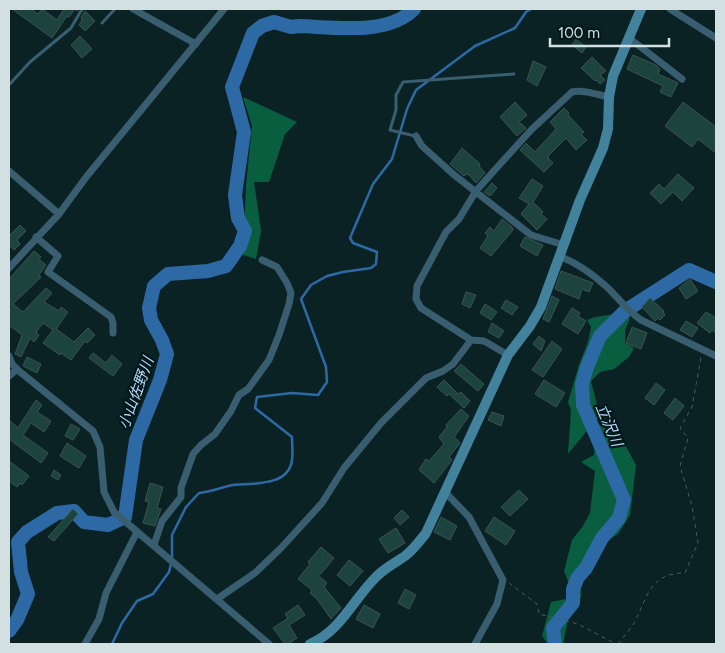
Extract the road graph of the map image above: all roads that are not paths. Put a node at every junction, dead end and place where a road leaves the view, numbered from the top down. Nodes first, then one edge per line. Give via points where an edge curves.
1 (82, 9) edge
2 (114, 9) edge
3 (133, 9) edge
4 (224, 9) edge
5 (641, 9) edge
6 (670, 9) edge
7 (102, 23) dead end
8 (629, 38) junction
9 (716, 38) edge
10 (196, 44) junction
11 (514, 74) dead end
12 (682, 79) dead end
13 (9, 85) edge
14 (609, 97) junction
15 (416, 136) joint
16 (9, 171) edge
17 (476, 191) junction
18 (59, 214) junction
19 (36, 237) junction
20 (564, 245) junction
21 (560, 256) junction
22 (262, 260) dead end
23 (9, 268) edge
24 (113, 333) dead end
25 (471, 340) junction
26 (508, 355) junction
27 (9, 356) edge
28 (716, 356) edge
29 (17, 369) junction
30 (9, 376) edge
31 (445, 492) junction
32 (137, 532) junction
33 (154, 545) junction
34 (217, 599) junction
35 (85, 644) edge
36 (269, 644) edge
37 (310, 644) edge
38 (475, 644) edge

1 - 13 lane via 71,28 30,62
2 - 7 lane
3 - 10 street
4 - 10 street
5 - 8 street
6 - 9 street
8 - 12 street
8 - 14 street via 613,76
10 - 18 street
11 - 15 lane via 403,82 396,95 396,110 390,130
14 - 17 street via 579,90 572,92 531,130
14 - 20 street via 608,129 603,148
15 - 17 street via 422,146
16 - 18 street
17 - 20 street via 531,235
17 - 25 street via 459,219 446,232 417,286 416,300 421,308
18 - 19 street
19 - 23 street
19 - 24 street via 58,256 48,272 111,317
20 - 21 street
21 - 26 street via 540,307
21 - 28 street via 574,262 606,287 641,320
22 - 33 street via 277,268 291,293 279,335 264,368 248,389 239,395 215,434 193,454 181,497 162,521
25 - 26 street via 484,341
25 - 34 street via 453,364 426,378 380,423 344,468 322,503 281,548 255,573
26 - 31 street
27 - 29 street
29 - 30 street
29 - 32 street via 92,431 100,447 104,492 114,512
31 - 37 street via 426,533 416,545 376,577 330,632
31 - 38 street via 469,517 503,580 497,604
32 - 33 street
32 - 35 street
33 - 34 street
34 - 36 street

